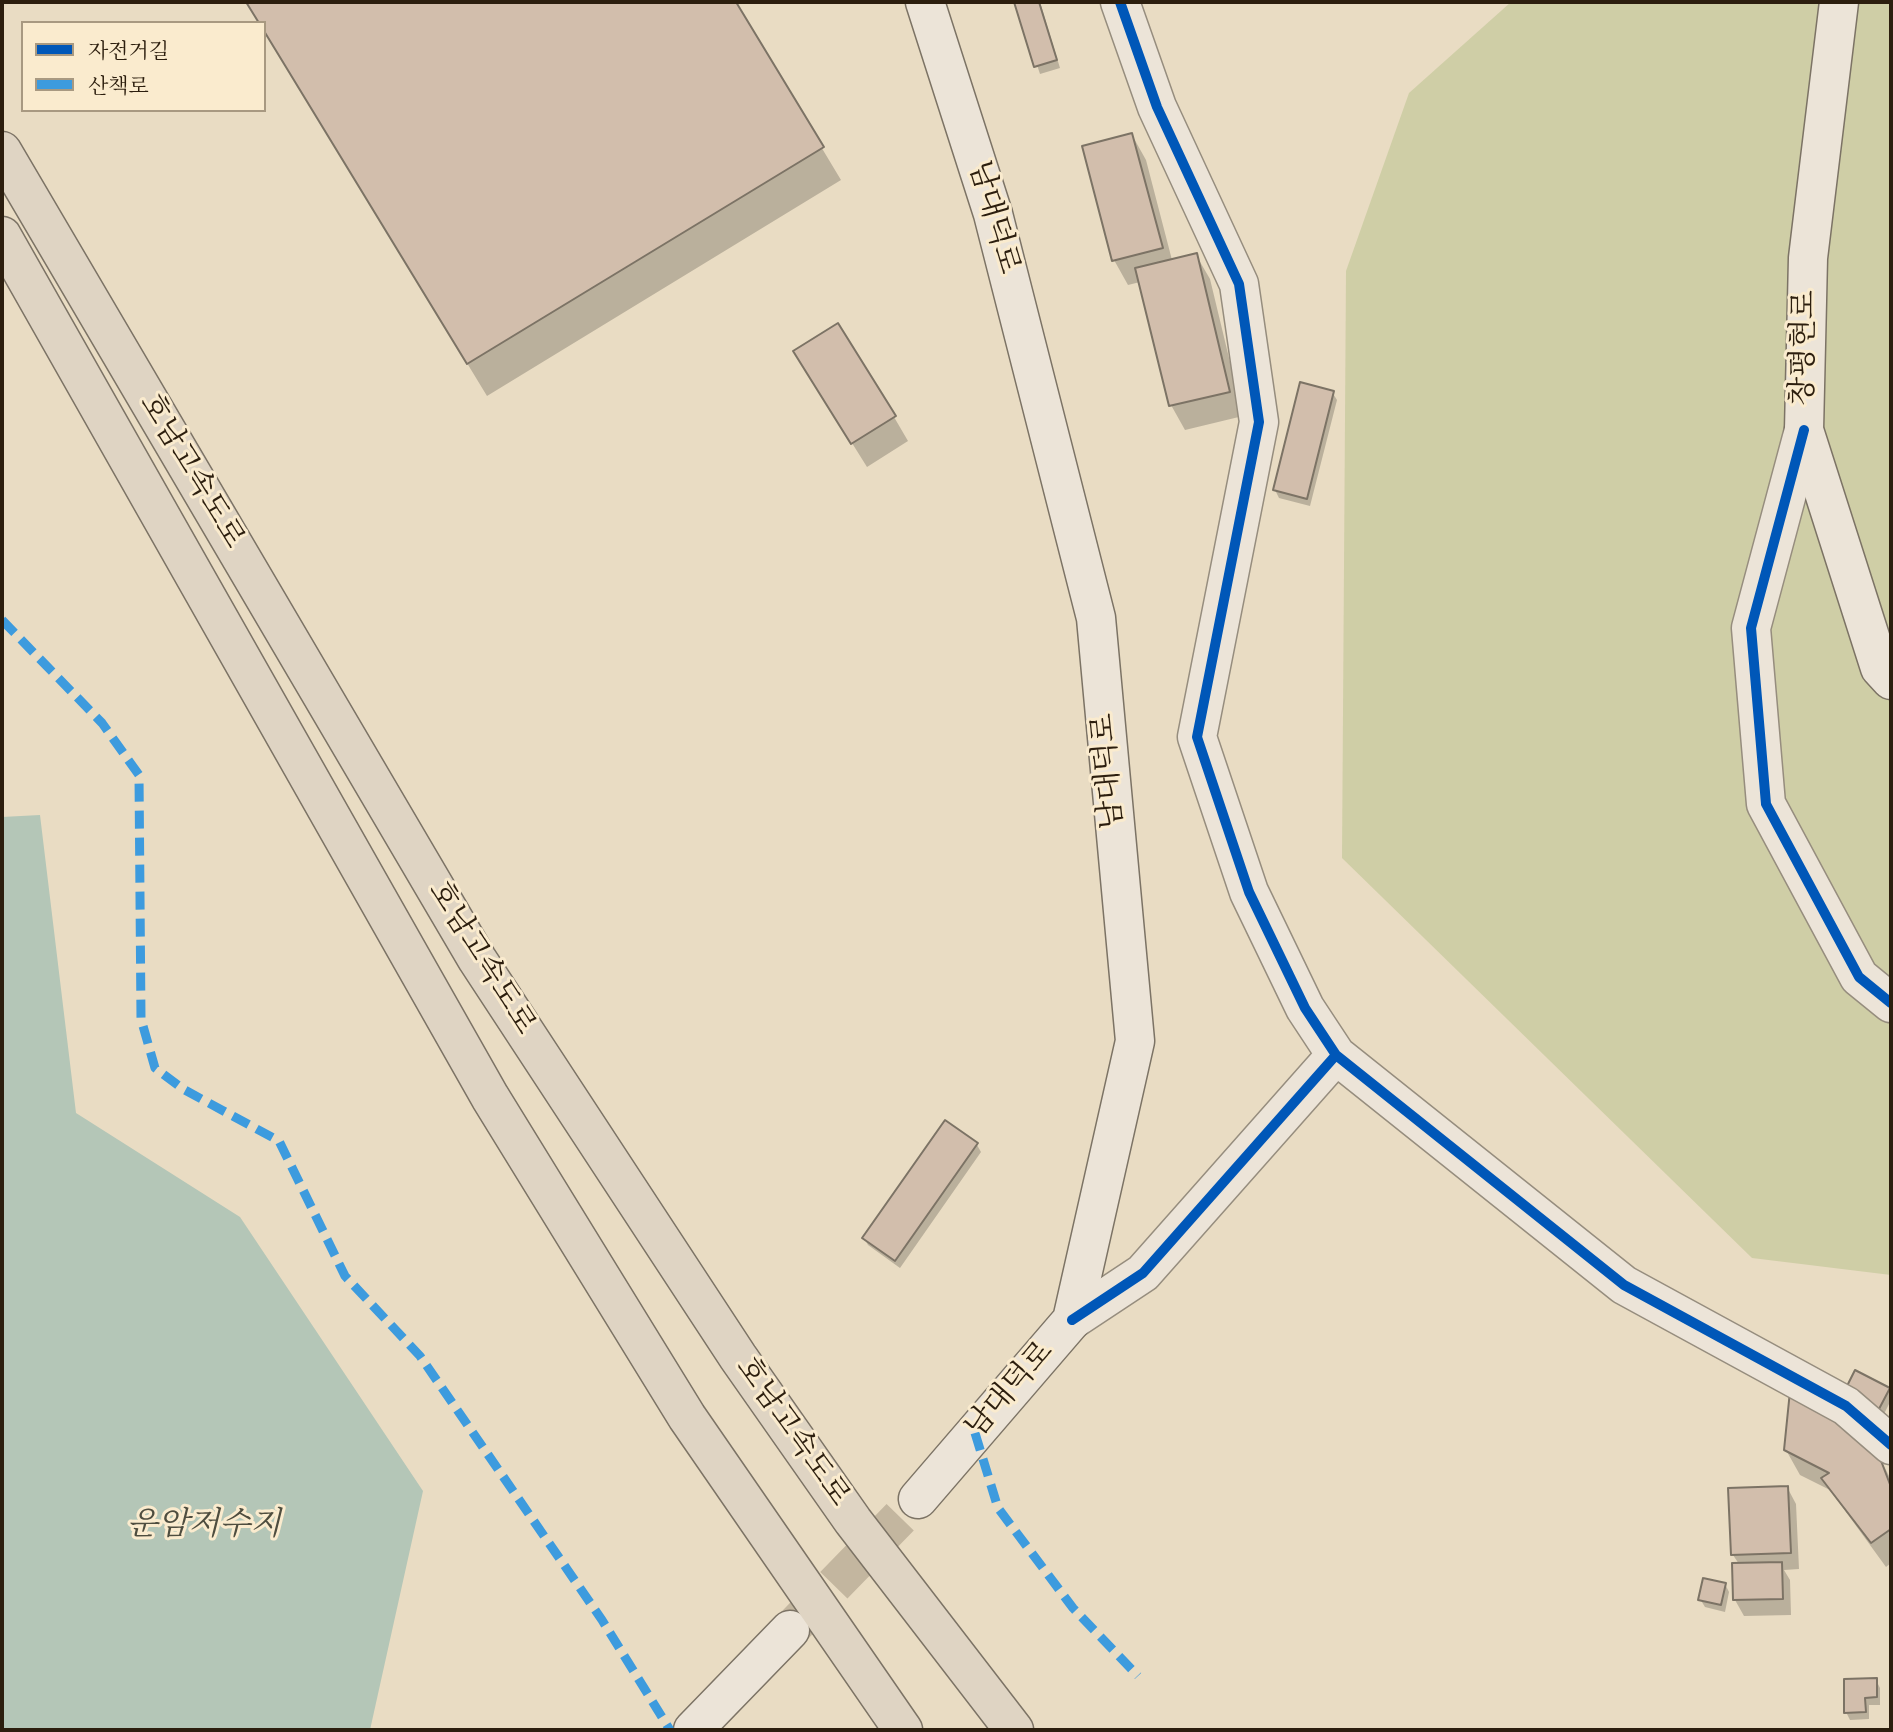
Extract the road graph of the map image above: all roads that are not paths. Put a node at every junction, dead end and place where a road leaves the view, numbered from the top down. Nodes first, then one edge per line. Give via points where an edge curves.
1 (925, 2) edge
2 (1119, 2) edge
3 (1839, 2) edge
4 (2, 151) edge
5 (2, 236) edge
6 (2, 260) edge
7 (81, 376) junction
8 (1804, 430) junction
9 (1891, 680) edge
10 (1891, 1003) edge
11 (1336, 1055) junction
12 (1072, 1320) junction
13 (1891, 1445) edge
14 (918, 1499) tunnel mouth
15 (790, 1630) tunnel mouth
16 (693, 1730) edge
17 (903, 1730) edge
18 (1014, 1730) edge

1 - 12 street, 남대덕로 via 993,214 1096,618 1135,1041
2 - 11 street via 1157,107 1239,284 1259,422 1197,737 1249,892 1305,1008
3 - 8 street, 창평현로 via 1808,258
4 - 18 highway, 호남고속도로 via 477,959 738,1357 853,1521
5 - 7 highway, 호남고속도로
6 - 7 highway
7 - 17 highway, 호남고속도로 via 498,1109 687,1417
8 - 9 street, 창평현로 via 1880,668
8 - 10 street via 1751,628 1766,804 1859,977
11 - 12 street via 1143,1273
11 - 13 street via 1624,1285 1846,1406
12 - 14 street, 남대덕로
15 - 16 street

